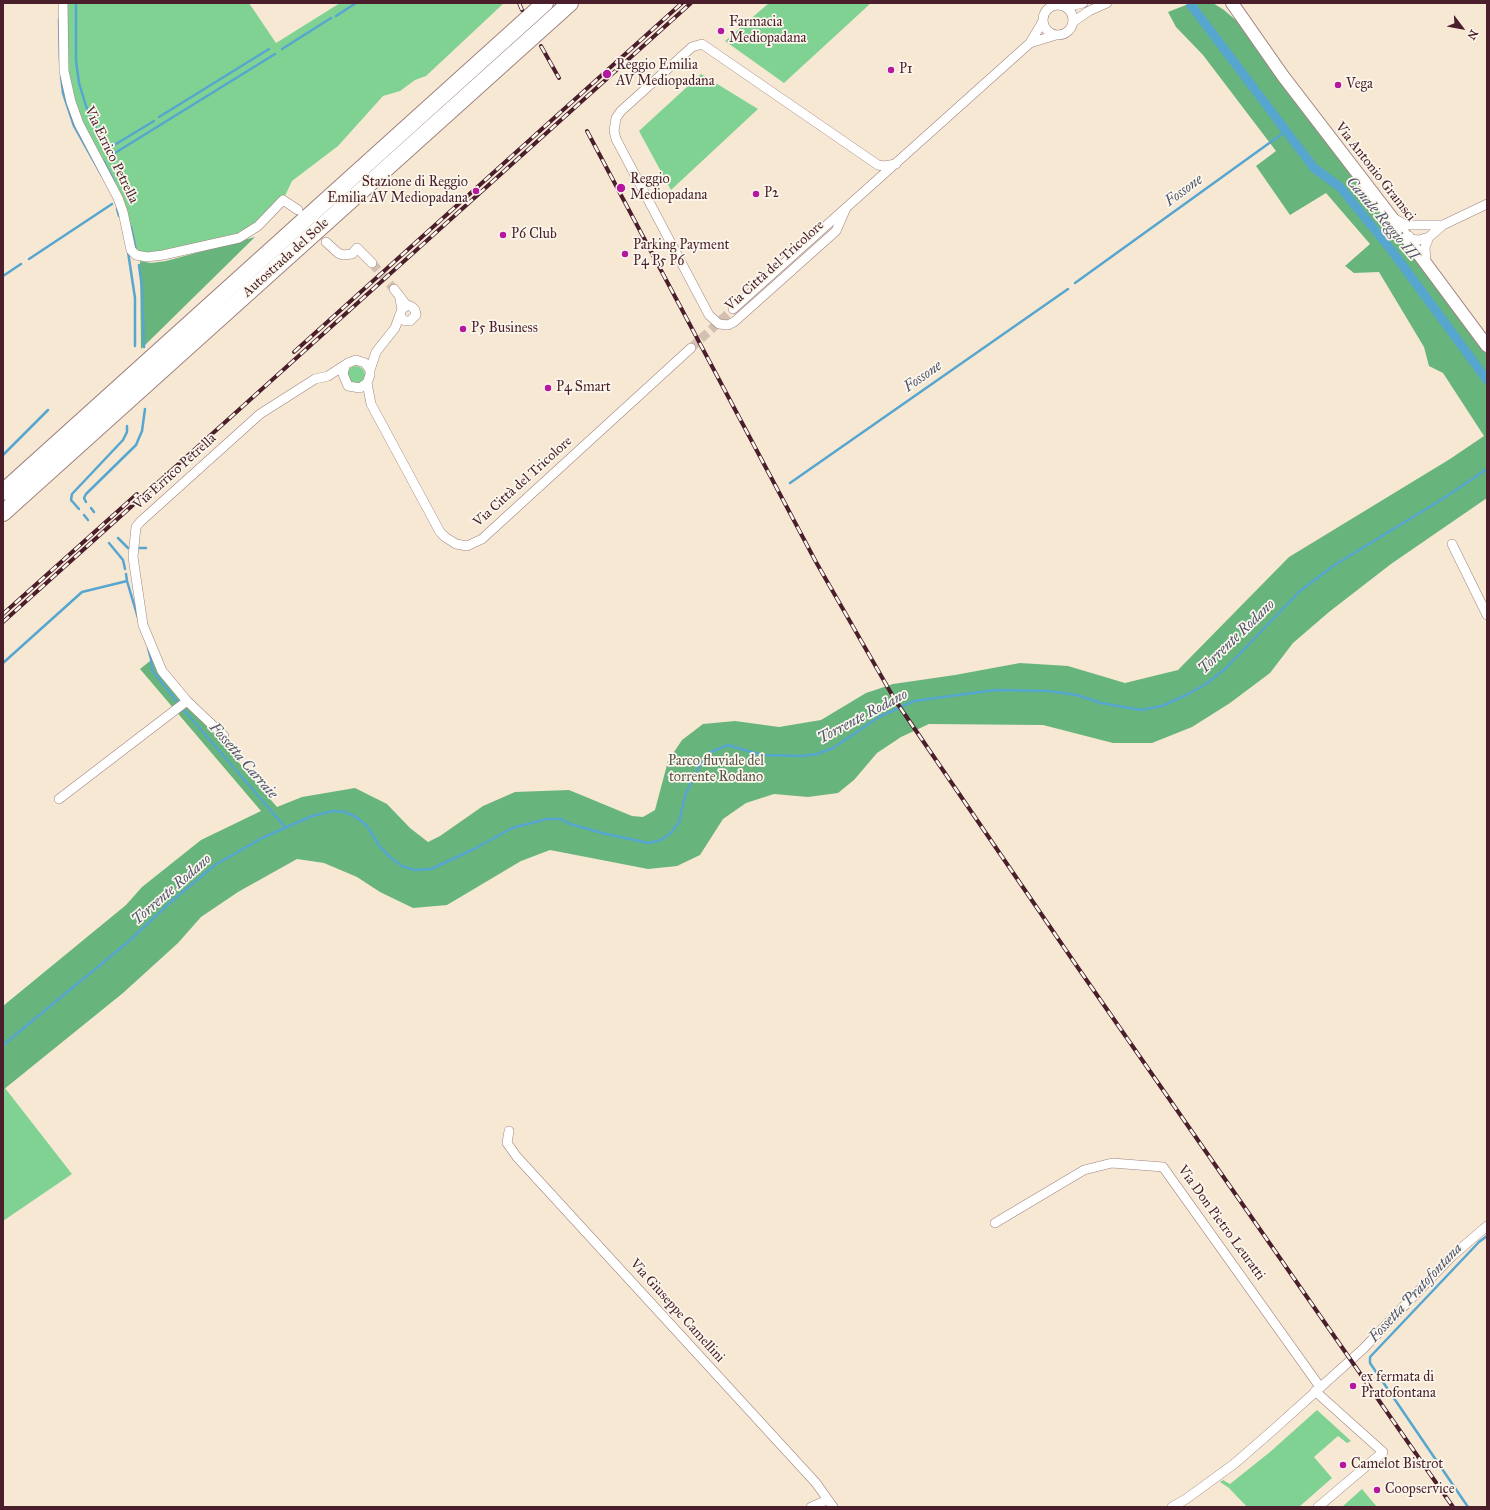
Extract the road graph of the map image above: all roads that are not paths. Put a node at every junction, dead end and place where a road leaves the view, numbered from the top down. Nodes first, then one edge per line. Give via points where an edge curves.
1 (64, 3) edge
2 (545, 3) edge
3 (570, 3) edge
4 (1083, 3) edge
5 (1107, 3) edge
6 (1224, 3) edge
7 (1232, 3) edge
8 (1066, 7) junction
9 (1241, 17) junction
10 (1043, 21) junction
11 (1073, 22) junction
12 (1056, 35) junction
13 (1030, 43) junction
14 (896, 164) junction
15 (1487, 204) edge
16 (846, 208) junction
17 (298, 210) dead end
18 (1392, 218) junction
19 (1416, 225) junction
20 (1443, 225) junction
21 (1429, 237) junction
22 (1408, 239) junction
23 (326, 242) dead end
24 (372, 263) tunnel mouth
25 (1426, 263) junction
26 (394, 289) tunnel mouth
27 (733, 309) tunnel mouth
28 (1487, 346) edge
29 (691, 348) tunnel mouth
30 (376, 352) junction
31 (361, 361) junction
32 (345, 366) junction
33 (370, 370) junction
34 (328, 376) junction
35 (345, 382) junction
36 (367, 383) junction
37 (356, 388) junction
38 (371, 404) junction
39 (3, 492) edge
40 (3, 514) edge
41 (1452, 544) dead end
42 (1487, 615) edge
43 (187, 701) junction
44 (224, 736) dead end
45 (58, 799) dead end
46 (509, 1131) dead end
47 (996, 1224) dead end
48 (1487, 1226) edge
49 (1318, 1389) junction
50 (830, 1503) edge
51 (811, 1507) edge
52 (1172, 1507) edge
53 (1318, 1507) edge

1 - 17 street, Via Errico Petrella via 64,71 71,102 79,124 121,205 131,250 136,255 163,255 239,238 258,226 283,200
2 - 39 highway, Autostrada del Sole
3 - 40 highway, Autostrada del Sole
4 - 8 street
5 - 11 street
6 - 9 street, Via Antonio Gramsci
7 - 9 street, Via Antonio Gramsci
8 - 10 street via 1058,5 1050,8
8 - 11 street via 1072,14
9 - 18 street, Via Antonio Gramsci
10 - 12 street via 1047,30
10 - 13 street, Via Città del Tricolore
11 - 12 street via 1070,30
12 - 13 street, Via Città del Tricolore
13 - 14 street, Via Città del Tricolore
14 - 16 street, Via Città del Tricolore
14 - 16 street, Via Città del Tricolore via 878,165 702,44 692,47 616,118 616,139 709,316 719,324 734,322 836,231
15 - 20 street
16 - 27 street
18 - 19 street via 1406,225
18 - 22 street, Via Antonio Gramsci
19 - 20 street
19 - 22 street
20 - 21 street
21 - 22 street via 1419,240
21 - 25 street via 1425,247
22 - 25 street, Via Antonio Gramsci
23 - 24 street via 343,255 352,254 357,248
25 - 28 street, Via Antonio Gramsci
26 - 30 street via 404,313
29 - 38 street, Via Città del Tricolore via 482,539 467,546 456,544 440,532
30 - 31 street
30 - 33 street
31 - 32 street via 352,361
31 - 33 street
32 - 34 street, Via Errico Petrella
32 - 35 street via 342,374
33 - 36 street
34 - 35 street
34 - 43 street, Via Errico Petrella via 315,379 260,414 136,527 134,557 143,625 162,671
35 - 37 street
36 - 37 street
36 - 38 street
37 - 38 street
41 - 42 street
43 - 44 street, Via Errico Petrella
43 - 45 street
46 - 50 street, Via Giuseppe Camellini via 507,1143 517,1157 816,1483
47 - 49 street, Via Don Pietro Leuratti via 1084,1170 1112,1163 1163,1167
48 - 49 street via 1452,1256 1363,1349
49 - 52 street via 1234,1464
49 - 53 street via 1383,1452
50 - 51 street

